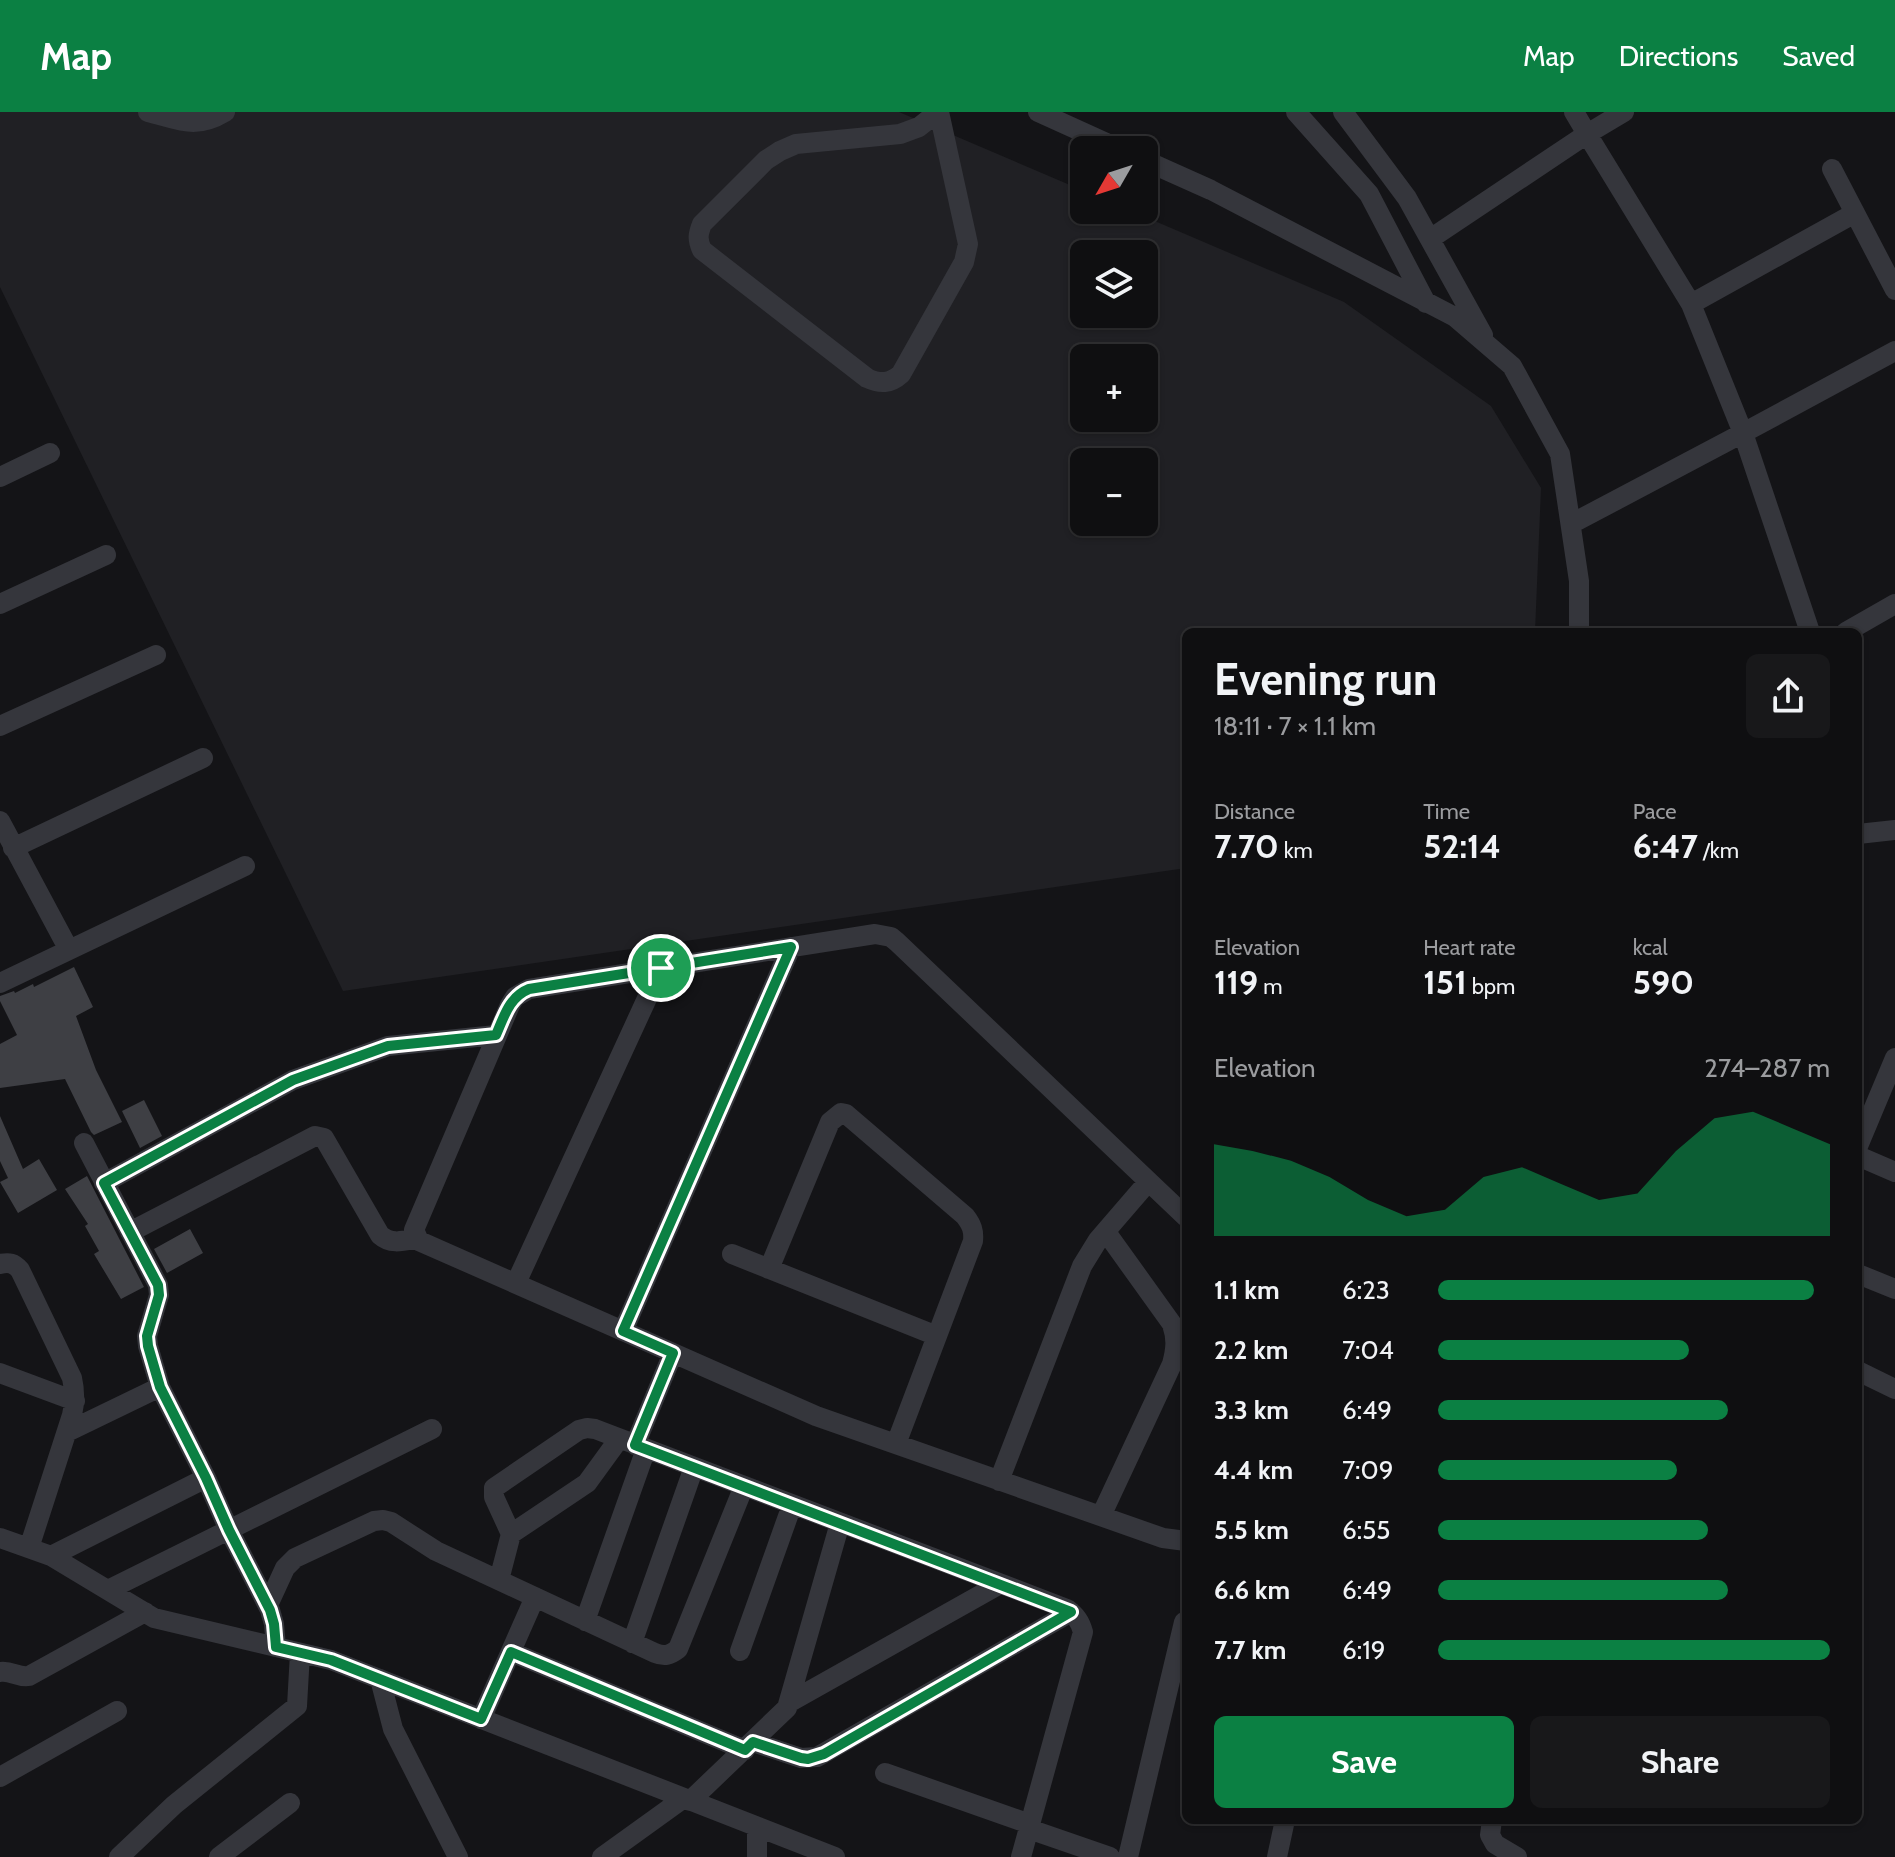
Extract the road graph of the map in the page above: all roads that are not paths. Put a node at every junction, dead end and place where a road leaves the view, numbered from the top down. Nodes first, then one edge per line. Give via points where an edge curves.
1 (148, 112) edge
2 (225, 112) edge
3 (939, 112) edge
4 (1038, 112) edge
5 (1296, 112) edge
6 (1343, 112) edge
7 (1574, 112) edge
8 (1624, 112) edge
9 (1587, 134) junction
10 (1091, 136) edge
11 (1158, 166) edge
12 (1832, 169) dead end
13 (1855, 213) junction
14 (1430, 239) junction
15 (1895, 290) edge
16 (1426, 303) junction
17 (1691, 304) junction
18 (1490, 347) junction
19 (1895, 351) edge
20 (1743, 433) junction
21 (50, 453) dead end
22 (0, 477) edge
23 (1571, 524) junction
24 (106, 555) dead end
25 (0, 604) edge
26 (1895, 604) edge
27 (1579, 628) edge
28 (1809, 628) edge
29 (1853, 628) edge
30 (156, 655) dead end
31 (0, 726) edge
32 (203, 758) dead end
33 (0, 821) edge
34 (1895, 830) edge
35 (1862, 834) edge
36 (8, 845) edge
37 (245, 866) dead end
38 (791, 947) junction
39 (69, 950) junction
40 (661, 968) junction
41 (0, 983) edge
42 (496, 1035) junction
43 (1895, 1058) edge
44 (1862, 1136) edge
45 (84, 1143) dead end
46 (1862, 1158) edge
47 (1895, 1172) edge
48 (1148, 1182) junction
49 (104, 1183) junction
50 (1182, 1213) edge
51 (130, 1232) junction
52 (1106, 1232) junction
53 (417, 1238) junction
54 (732, 1254) dead end
55 (0, 1264) edge
56 (769, 1269) junction
57 (1862, 1276) edge
58 (516, 1283) junction
59 (1895, 1289) edge
60 (623, 1331) junction
61 (937, 1336) junction
62 (673, 1353) junction
63 (0, 1373) edge
64 (1862, 1373) edge
65 (160, 1387) junction
66 (1895, 1389) edge
67 (75, 1401) junction
68 (432, 1429) dead end
69 (67, 1432) junction
70 (634, 1444) junction
71 (896, 1444) junction
72 (694, 1467) junction
73 (206, 1478) junction
74 (999, 1481) junction
75 (744, 1486) junction
76 (792, 1505) junction
77 (1101, 1516) junction
78 (840, 1523) junction
79 (229, 1530) junction
80 (511, 1534) junction
81 (0, 1538) edge
82 (1182, 1540) edge
83 (29, 1548) junction
84 (51, 1556) junction
85 (499, 1580) junction
86 (1000, 1584) junction
87 (108, 1590) junction
88 (535, 1597) junction
89 (268, 1605) junction
90 (145, 1612) junction
91 (1071, 1612) junction
92 (585, 1621) junction
93 (1182, 1630) edge
94 (632, 1643) junction
95 (276, 1647) junction
96 (740, 1651) dead end
97 (511, 1652) junction
98 (300, 1653) junction
99 (0, 1672) edge
100 (380, 1679) junction
101 (790, 1702) junction
102 (117, 1711) dead end
103 (481, 1719) junction
104 (749, 1746) junction
105 (885, 1773) dead end
106 (0, 1777) edge
107 (687, 1799) junction
108 (290, 1803) dead end
109 (1284, 1824) edge
110 (1491, 1824) edge
111 (1030, 1826) junction
112 (757, 1827) junction
113 (119, 1857) edge
114 (219, 1857) edge
115 (458, 1857) edge
116 (602, 1857) edge
117 (757, 1857) edge
118 (835, 1857) edge
119 (1021, 1857) edge
120 (1110, 1857) edge
121 (1128, 1857) edge
122 (1277, 1857) edge
123 (1517, 1857) edge

1 - 2 street via 192,123
3 - 3 street via 900,134 796,144 780,151 702,224 698,234 702,250 878,383 901,374 967,253
4 - 10 street
5 - 16 street via 1369,194
6 - 14 street via 1400,188
7 - 9 street
8 - 9 street
9 - 14 street
9 - 17 street
11 - 16 street
12 - 13 street
13 - 15 street
13 - 17 street
14 - 18 street
16 - 18 street via 1455,317
17 - 20 street
18 - 23 street via 1512,366 1560,454
19 - 20 street
20 - 23 street
20 - 28 street
21 - 22 street
23 - 27 street
24 - 25 street
26 - 29 street
30 - 31 street
32 - 36 street
33 - 36 street
34 - 35 street
36 - 39 street
37 - 39 street
38 - 40 street
38 - 48 street via 875,934 891,937
38 - 60 street
39 - 41 street
40 - 42 street via 529,989 510,1005
40 - 58 street
42 - 49 street via 388,1046 293,1080
42 - 53 street via 415,1225
43 - 44 street
45 - 49 street
46 - 47 street
48 - 50 street
48 - 52 street
49 - 51 street
51 - 53 street via 320,1136 380,1235 392,1242
51 - 65 street via 158,1285 147,1336
52 - 74 street via 1082,1266
52 - 77 street via 1172,1324 1176,1350
53 - 58 street
54 - 56 street
55 - 67 street via 9,1262 20,1270 72,1378
56 - 61 street
56 - 61 street via 830,1122 846,1114 971,1223 973,1241
57 - 59 street
58 - 60 street
60 - 62 street
61 - 71 street
62 - 70 street
62 - 71 street via 816,1416
63 - 67 street
64 - 66 street
65 - 69 street
65 - 73 street
67 - 69 street
68 - 79 street
69 - 83 street
70 - 72 street
70 - 80 street
70 - 80 street via 595,1429 579,1430 497,1484 493,1492
70 - 92 street
71 - 74 street
72 - 75 street
72 - 94 street
73 - 79 street
73 - 84 street
74 - 77 street
75 - 76 street
75 - 94 street via 678,1649 663,1656
76 - 78 street
76 - 96 street
77 - 82 street
78 - 86 street
78 - 101 street
79 - 87 street
79 - 89 street
80 - 85 street
81 - 83 street
83 - 84 street
84 - 87 street
85 - 88 street
85 - 89 street via 383,1520 295,1558
86 - 91 street
86 - 101 street
87 - 90 street
88 - 92 street
88 - 97 street
89 - 95 street
90 - 95 street
90 - 99 street via 29,1676
91 - 104 street via 817,1757
91 - 111 street via 1083,1632
92 - 94 street
93 - 121 street
95 - 98 street
97 - 103 street
97 - 104 street
98 - 100 street
98 - 113 street via 297,1706 174,1805
100 - 103 street
100 - 115 street via 393,1729
101 - 104 street
102 - 106 street
103 - 107 street
104 - 107 street
105 - 111 street
107 - 112 street
107 - 116 street
108 - 114 street
109 - 122 street
110 - 123 street via 1495,1844
111 - 119 street
111 - 120 street
112 - 117 street
112 - 118 street

